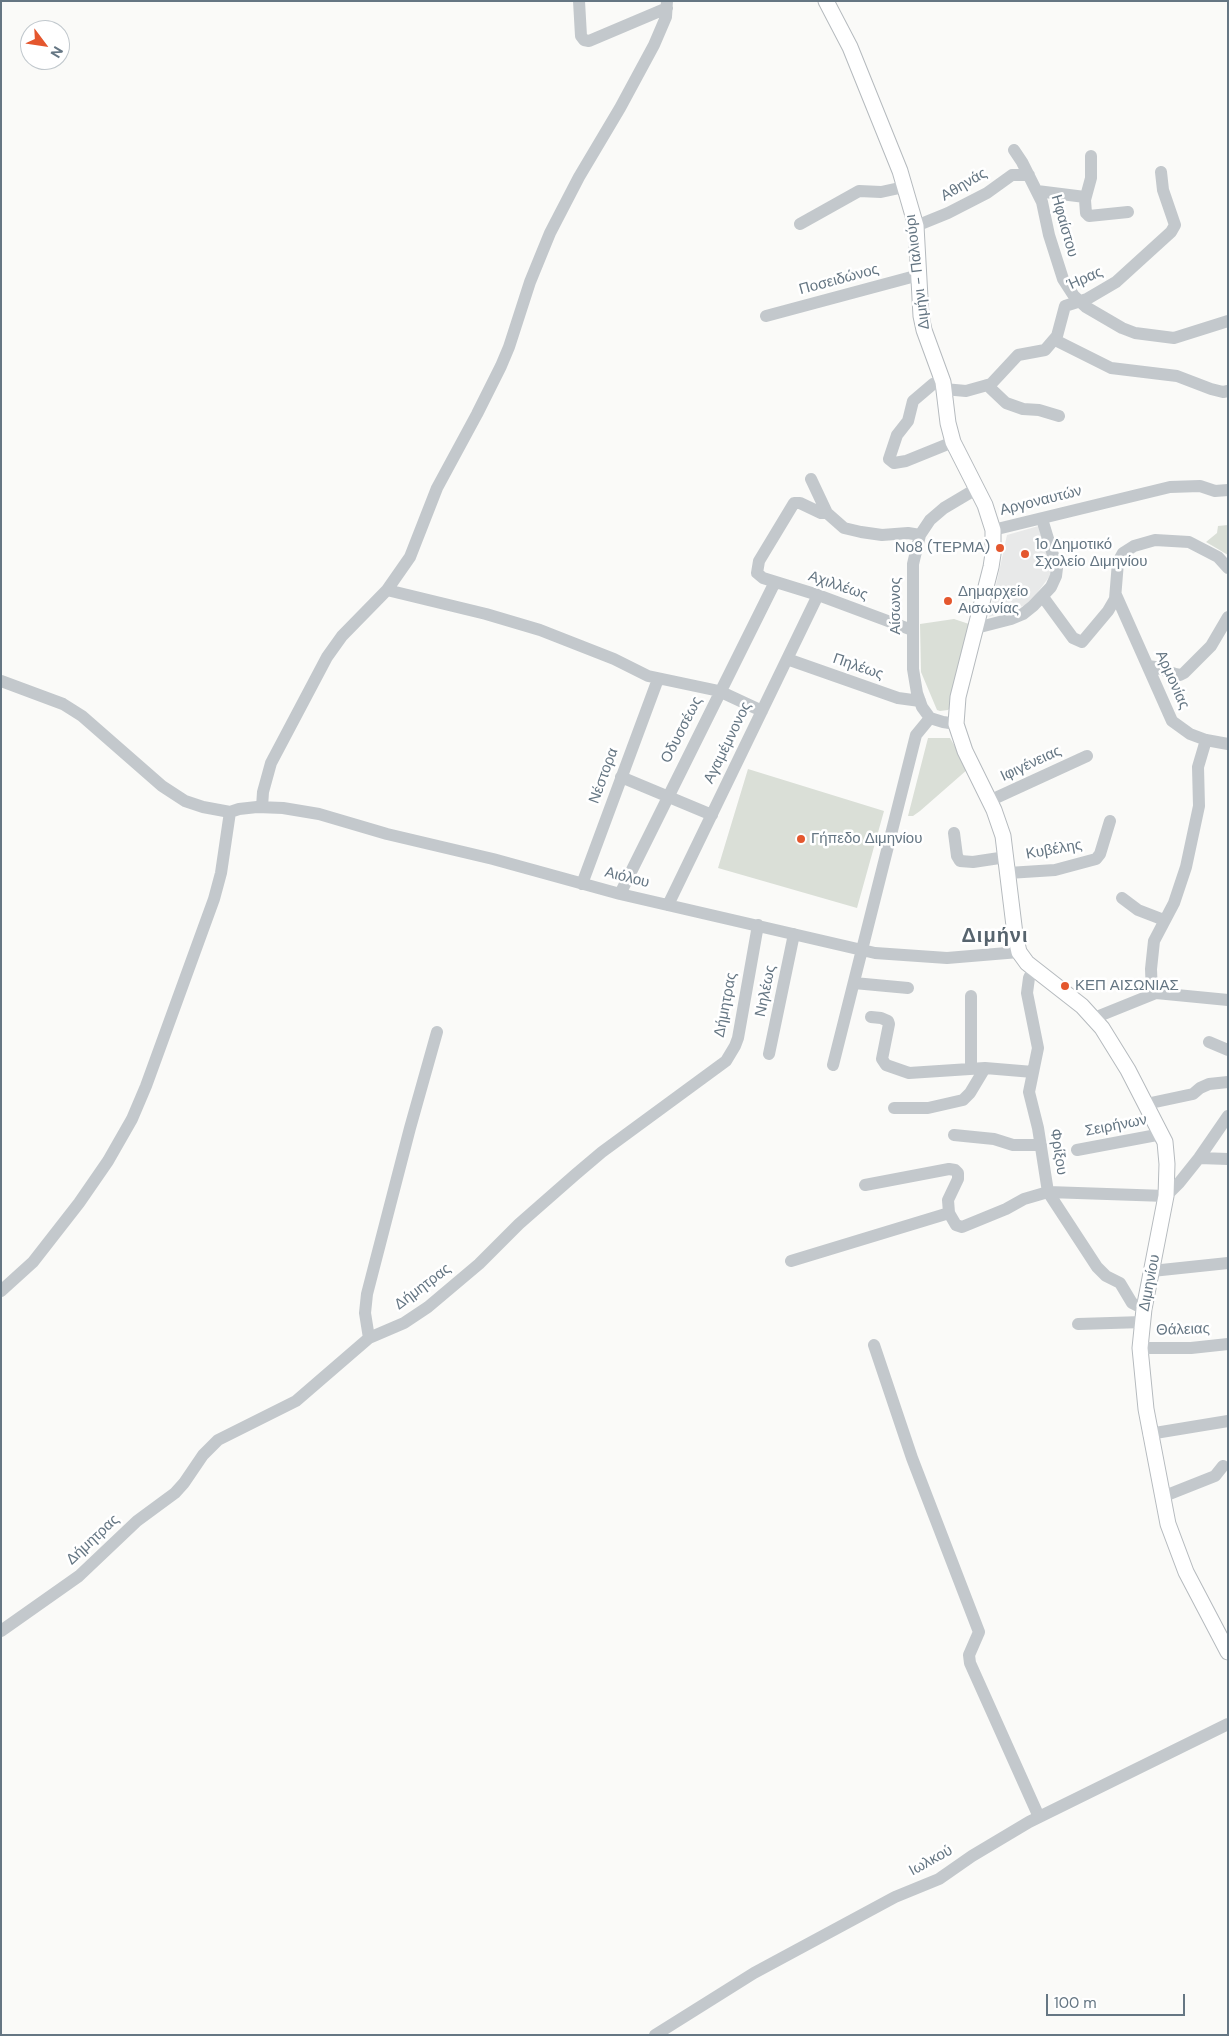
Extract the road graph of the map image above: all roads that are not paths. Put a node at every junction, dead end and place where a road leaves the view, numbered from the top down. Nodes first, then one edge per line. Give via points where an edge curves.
1 (579, 1) edge
2 (826, 1) edge
3 (667, 4) edge
4 (1014, 150) dead end
5 (1091, 156) dead end
6 (1161, 172) dead end
7 (1029, 175) junction
8 (904, 187) junction
9 (1037, 191) junction
10 (1085, 197) junction
11 (1128, 212) dead end
12 (800, 224) dead end
13 (916, 226) junction
14 (920, 275) junction
15 (1080, 301) junction
16 (766, 316) dead end
17 (1228, 321) edge
18 (1055, 340) junction
19 (943, 384) junction
20 (988, 385) junction
21 (1228, 391) edge
22 (1059, 416) dead end
23 (953, 442) junction
24 (811, 480) dead end
25 (976, 490) junction
26 (1228, 490) edge
27 (827, 513) junction
28 (1042, 518) junction
29 (993, 530) junction
30 (920, 535) junction
31 (1227, 566) edge
32 (774, 582) junction
33 (387, 590) junction
34 (818, 595) junction
35 (1116, 595) junction
36 (1043, 597) junction
37 (1228, 617) edge
38 (976, 628) junction
39 (912, 630) junction
40 (787, 659) junction
41 (1148, 666) junction
42 (658, 679) junction
43 (1, 681) edge
44 (719, 691) junction
45 (920, 701) junction
46 (762, 711) junction
47 (930, 718) junction
48 (956, 724) junction
49 (1206, 740) junction
50 (1228, 744) edge
51 (1087, 756) dead end
52 (621, 777) junction
53 (667, 796) junction
54 (989, 801) junction
55 (262, 807) junction
56 (230, 812) junction
57 (712, 815) junction
58 (1110, 821) dead end
59 (954, 833) dead end
60 (1006, 858) junction
61 (1008, 873) junction
62 (582, 884) junction
63 (620, 894) junction
64 (1122, 898) dead end
65 (668, 905) junction
66 (1164, 920) junction
67 (758, 926) junction
68 (794, 934) junction
69 (862, 950) junction
70 (1019, 952) junction
71 (1034, 968) junction
72 (854, 982) junction
73 (908, 988) dead end
74 (1152, 994) junction
75 (971, 996) dead end
76 (1228, 1000) edge
77 (871, 1017) dead end
78 (1094, 1018) junction
79 (437, 1032) dead end
80 (1209, 1042) dead end
81 (1228, 1050) edge
82 (769, 1054) dead end
83 (833, 1065) dead end
84 (985, 1068) junction
85 (971, 1069) junction
86 (1033, 1072) junction
87 (1228, 1082) edge
88 (1146, 1104) junction
89 (894, 1108) dead end
90 (1228, 1116) edge
91 (1162, 1134) junction
92 (954, 1135) dead end
93 (1041, 1145) junction
94 (1077, 1150) dead end
95 (1200, 1158) junction
96 (1228, 1159) edge
97 (865, 1185) dead end
98 (1048, 1192) junction
99 (1166, 1196) junction
100 (950, 1213) junction
101 (791, 1260) dead end
102 (1228, 1263) edge
103 (1152, 1271) junction
104 (1, 1291) edge
105 (1143, 1315) junction
106 (1078, 1324) dead end
107 (368, 1338) junction
108 (1228, 1344) edge
109 (874, 1345) dead end
110 (1140, 1348) junction
111 (1228, 1421) edge
112 (1149, 1434) junction
113 (1223, 1466) dead end
114 (1162, 1497) junction
115 (1, 1631) edge
116 (1228, 1652) edge
117 (1228, 1724) edge
118 (1039, 1817) junction
119 (655, 2035) edge

1 - 3 street via 581,36 589,41
2 - 8 main road, Διμήνι - Παλιούρι via 863,78
3 - 33 street via 663,27 654,45 554,224 494,381 437,488 410,557
4 - 7 street, Ηφαίστου
5 - 10 street via 1091,178
6 - 15 street, Ήρας via 1174,228 1123,277
7 - 9 street, Ηφαίστου
7 - 13 street, Αθηνάς via 1012,175 983,196
8 - 12 street via 881,192 859,191
8 - 13 main road, Διμήνι - Παλιούρι
9 - 10 street
9 - 15 street, Ηφαίστου via 1063,279
10 - 11 street via 1085,211 1090,216
13 - 14 main road, Διμήνι - Παλιούρι
14 - 16 street, Ποσειδώνος
14 - 19 main road, Διμήνι - Παλιούρι via 922,323
15 - 17 street, Ηφαίστου via 1100,316 1136,333 1174,338
15 - 18 street, Ήρας via 1066,306
18 - 20 street via 1041,352 1018,355 995,382
18 - 21 street via 1111,368 1177,376 1211,389
19 - 20 street via 966,390
19 - 23 main road, Διμήνι - Παλιούρι
19 - 23 street via 934,384 913,401 908,421 897,435 889,459 906,461
20 - 22 street via 1006,403
23 - 25 main road, Διμήνι - Παλιούρι
24 - 27 street
25 - 29 main road, Διμήνι - Παλιούρι
25 - 30 street, Αίσωνος via 939,511
26 - 28 street, Αργοναυτών via 1181,486
27 - 30 street via 851,530 882,535
27 - 32 street, Αχιλλέως via 794,503 756,571 760,577
28 - 29 street, Αργοναυτών
28 - 36 street via 1057,568 1054,581
29 - 38 main road, Διμήνι - Παλιούρι via 992,560
30 - 39 street, Αίσωνος via 913,564
31 - 35 street via 1189,542 1144,542 1123,553 1118,562
32 - 34 street, Αχιλλέως
32 - 44 street, Οδυσσέως
33 - 42 street via 540,630
33 - 55 street via 342,636 327,657 270,763
34 - 39 street, Αχιλλέως
34 - 40 street, Αγαμέμνονος
35 - 36 street via 1108,611 1080,642 1063,626
35 - 41 street, Αρμονίας
36 - 38 street via 1017,616
37 - 41 street via 1211,646 1184,673 1175,674
38 - 48 main road, Διμήνι - Παλιούρι via 958,697
39 - 45 street, Αίσωνος via 914,677
40 - 45 street, Πηλέως via 898,698
40 - 46 street, Αγαμέμνονος
41 - 49 street, Αρμονίας via 1172,721 1190,734
42 - 44 street
42 - 52 street, Νέστορα
43 - 56 street via 63,704 82,716 162,786 185,801
44 - 46 street
44 - 53 street, Οδυσσέως
45 - 47 street, Αίσωνος
46 - 57 street, Αγαμέμνονος
47 - 48 street
47 - 69 street via 916,735
48 - 54 main road, Διμήνι - Παλιούρι
49 - 50 street, Αρμονίας
49 - 66 street via 1198,767 1199,806 1188,856 1178,892
51 - 54 street, Ιφιγένειας
52 - 53 street
52 - 62 street, Νέστορα
53 - 57 street
53 - 63 street, Οδυσσέως
54 - 60 main road, Διμήνι - Παλιούρι via 998,821
55 - 56 street, Αιόλου
55 - 62 street, Αιόλου via 319,814
56 - 104 street via 214,899 134,1113 108,1161 79,1203 33,1262
57 - 65 street, Αγαμέμνονος
58 - 61 street, Κυβέλης via 1096,858 1056,870
59 - 60 street via 960,861
60 - 61 main road, Διμήνι - Παλιούρι
61 - 70 main road, Διμήνι - Παλιούρι
62 - 63 street, Αιόλου
63 - 65 street, Αιόλου
64 - 66 street via 1138,910
65 - 67 street, Αιόλου
66 - 74 street via 1155,937 1152,954
67 - 68 street, Αιόλου
67 - 107 street, Δήμητρας via 738,1038 726,1061 602,1152 428,1307 404,1323
68 - 69 street, Αιόλου
68 - 82 street, Νηλέως
69 - 70 street, Αιόλου via 933,958
69 - 72 street
70 - 71 main road, Διμηνίου
71 - 78 main road, Διμηνίου
71 - 86 street, Φρίξου via 1027,987 1038,1042
72 - 73 street
72 - 83 street
74 - 76 street
74 - 78 street
75 - 85 street
77 - 85 street via 881,1018 889,1024 882,1059 886,1065 909,1073
78 - 88 main road, Διμηνίου via 1110,1039
79 - 107 street via 369,1285 365,1313
80 - 81 street
84 - 85 street
84 - 86 street
84 - 89 street via 963,1100 928,1108
86 - 93 street, Φρίξου via 1028,1092
87 - 88 street via 1209,1084 1193,1094
88 - 91 main road, Διμηνίου
90 - 95 street
91 - 94 street, Σειρήνων
91 - 99 main road, Διμηνίου via 1167,1164
92 - 93 street via 994,1139 1013,1145
93 - 98 street, Φρίξου
95 - 96 street
95 - 99 street
97 - 100 street via 954,1170 958,1179 948,1196
98 - 99 street
98 - 100 street via 1024,1199 965,1227 956,1225
98 - 105 street, Φρίξου via 1097,1267 1120,1283
99 - 103 main road, Διμηνίου
100 - 101 street
102 - 103 street
103 - 105 main road, Διμηνίου
105 - 106 street
105 - 110 main road, Διμηνίου
107 - 115 street, Δήμητρας via 296,1400 212,1445 175,1493 132,1525 79,1576
108 - 110 street, Θάλειας
109 - 118 street via 912,1458 979,1632 970,1652 970,1663
110 - 112 main road, Διμηνίου
111 - 112 street
112 - 114 main road, Διμηνίου
113 - 114 street via 1215,1476
114 - 116 main road, Διμηνίου via 1168,1524 1186,1572
117 - 118 street, Ιωλκού
118 - 119 street, Ιωλκού via 939,1879 895,1897 754,1973

